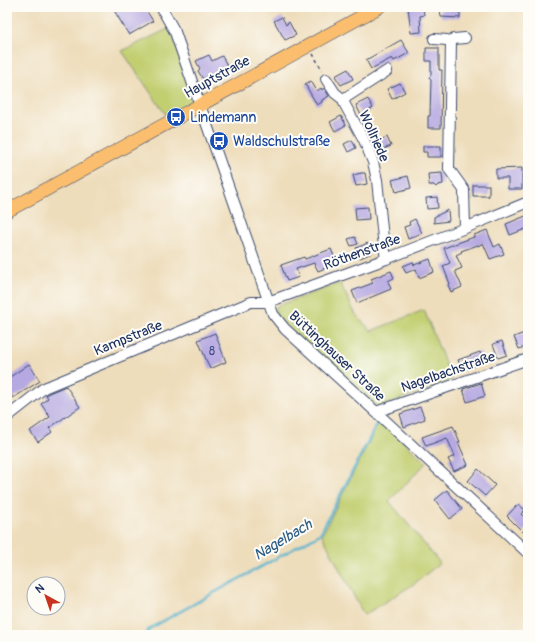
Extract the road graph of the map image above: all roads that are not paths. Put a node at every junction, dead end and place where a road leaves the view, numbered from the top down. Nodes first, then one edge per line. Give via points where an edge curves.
1 (161, 7) edge
2 (379, 7) edge
3 (465, 38) dead end
4 (434, 40) dead end
5 (451, 41) junction
6 (387, 71) dead end
7 (326, 79) road end
8 (344, 100) junction
9 (200, 105) junction
10 (528, 202) edge
11 (7, 211) edge
12 (465, 228) junction
13 (386, 259) junction
14 (268, 302) junction
15 (528, 359) edge
16 (376, 412) junction
17 (7, 417) edge
18 (528, 553) edge

1 - 9 street via 175,32
2 - 9 main road, Hauptstraße
3 - 5 street
4 - 5 street
5 - 12 street via 449,169 464,190
6 - 8 street, Wollriede
7 - 8 street via 335,93
8 - 13 street, Wollriede via 373,162
9 - 11 main road, Hauptstraße
9 - 14 street, Büttinghauser Straße
10 - 12 street, Röthenstraße
12 - 13 street, Röthenstraße
13 - 14 street, Röthenstraße
14 - 16 street, Büttinghauser Straße via 273,314 285,328
14 - 17 street, Kampstraße via 251,302 44,388
15 - 16 street, Nagelbachstraße
16 - 18 street, Büttinghauser Straße

